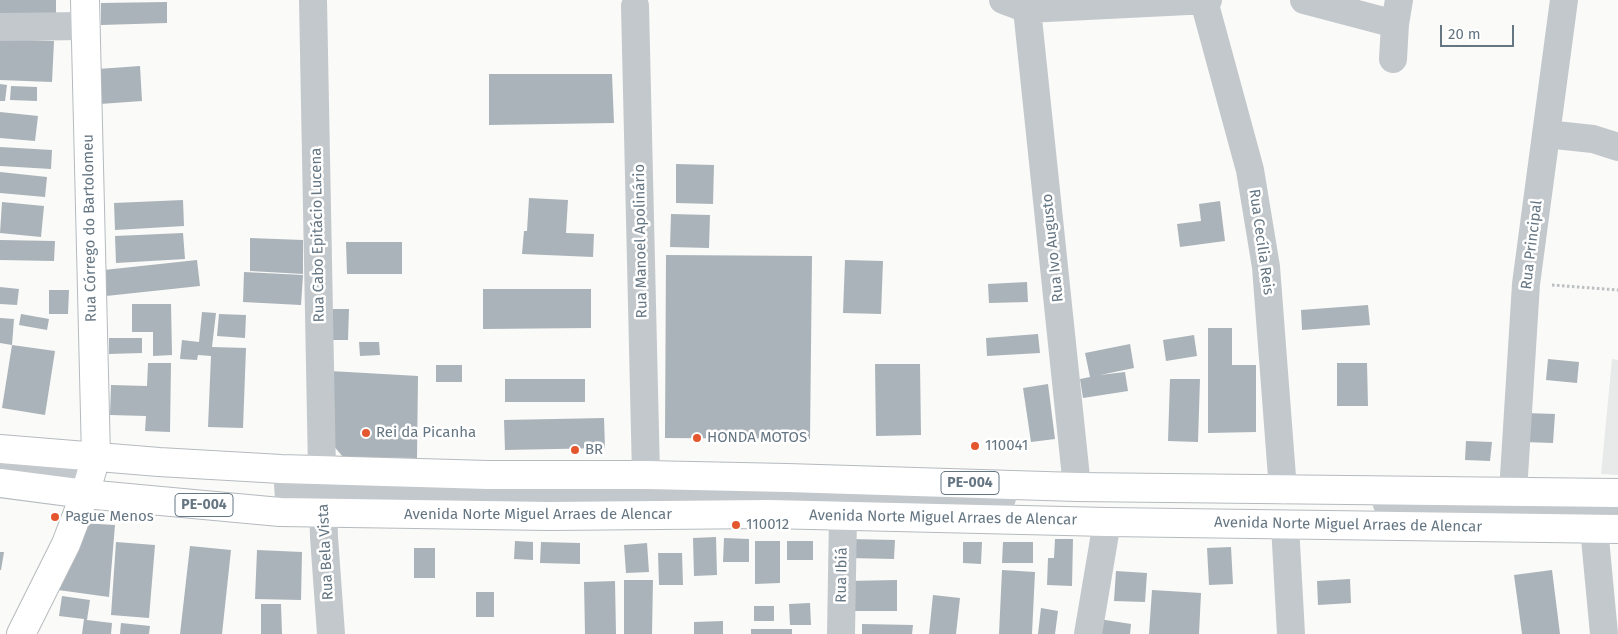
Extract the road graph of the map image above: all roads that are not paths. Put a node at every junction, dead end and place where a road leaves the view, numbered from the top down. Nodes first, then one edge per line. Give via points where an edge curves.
1 (314, 0) edge
2 (1206, 0) edge
3 (1304, 0) edge
4 (1564, 0) edge
5 (1015, 4) edge
6 (635, 6) dead end
7 (1397, 12) edge
8 (86, 13) edge
9 (0, 27) edge
10 (1393, 59) dead end
11 (1546, 134) junction
12 (1618, 147) edge
13 (0, 449) edge
14 (96, 457) junction
15 (0, 463) edge
16 (0, 474) edge
17 (646, 475) junction
18 (317, 477) junction
19 (275, 481) joint
20 (0, 483) edge
21 (1077, 487) junction
22 (1283, 490) junction
23 (1513, 492) junction
24 (1618, 493) edge
25 (85, 494) junction
26 (1618, 508) edge
27 (323, 513) junction
28 (843, 515) junction
29 (1107, 522) junction
30 (1285, 525) junction
31 (1610, 526) edge
32 (21, 634) edge
33 (331, 634) edge
34 (842, 634) edge
35 (1088, 634) edge
36 (1291, 634) edge
37 (1604, 634) edge

1 - 18 street, Rua Cabo Epitácio Lucena
2 - 5 street
2 - 22 street, Rua Cecília Reis via 1250,170 1266,267
3 - 7 street
4 - 11 street, Rua Principal
5 - 21 street, Rua Ivo Augusto
6 - 17 street, Rua Manoel Apolinário
7 - 10 street
8 - 9 street
8 - 14 main road, Rua Córrego do Bartolomeu
11 - 12 street via 1593,139
11 - 23 street, Rua Principal via 1526,284
13 - 14 main road, PE-004
14 - 18 main road, PE-004
14 - 25 main road, Rua Córrego do Bartolomeu
15 - 16 street via 77,469 75,485
17 - 18 main road, PE-004
17 - 21 main road, PE-004
18 - 27 street, Rua Bela Vista
19 - 19 street via 274,497 173,492 100,484 103,472
20 - 25 main road, Avenida Norte Miguel Arraes de Alencar / PE-004
21 - 22 main road, PE-004
22 - 23 main road, PE-004
23 - 24 main road, PE-004
25 - 27 main road, Avenida Norte Miguel Arraes de Alencar / PE-004
25 - 32 main road, Rua Córrego do Bartolomeu via 66,544
26 - 31 street via 332,485 330,503 767,505
27 - 28 main road, Avenida Norte Miguel Arraes de Alencar / PE-004
27 - 33 street, Rua Bela Vista
28 - 29 main road, Avenida Norte Miguel Arraes de Alencar / PE-004
28 - 34 street, Rua Ibiá
29 - 30 main road, Avenida Norte Miguel Arraes de Alencar / PE-004
29 - 35 street
30 - 31 main road, Avenida Norte Miguel Arraes de Alencar / PE-004
30 - 36 street
31 - 37 street

